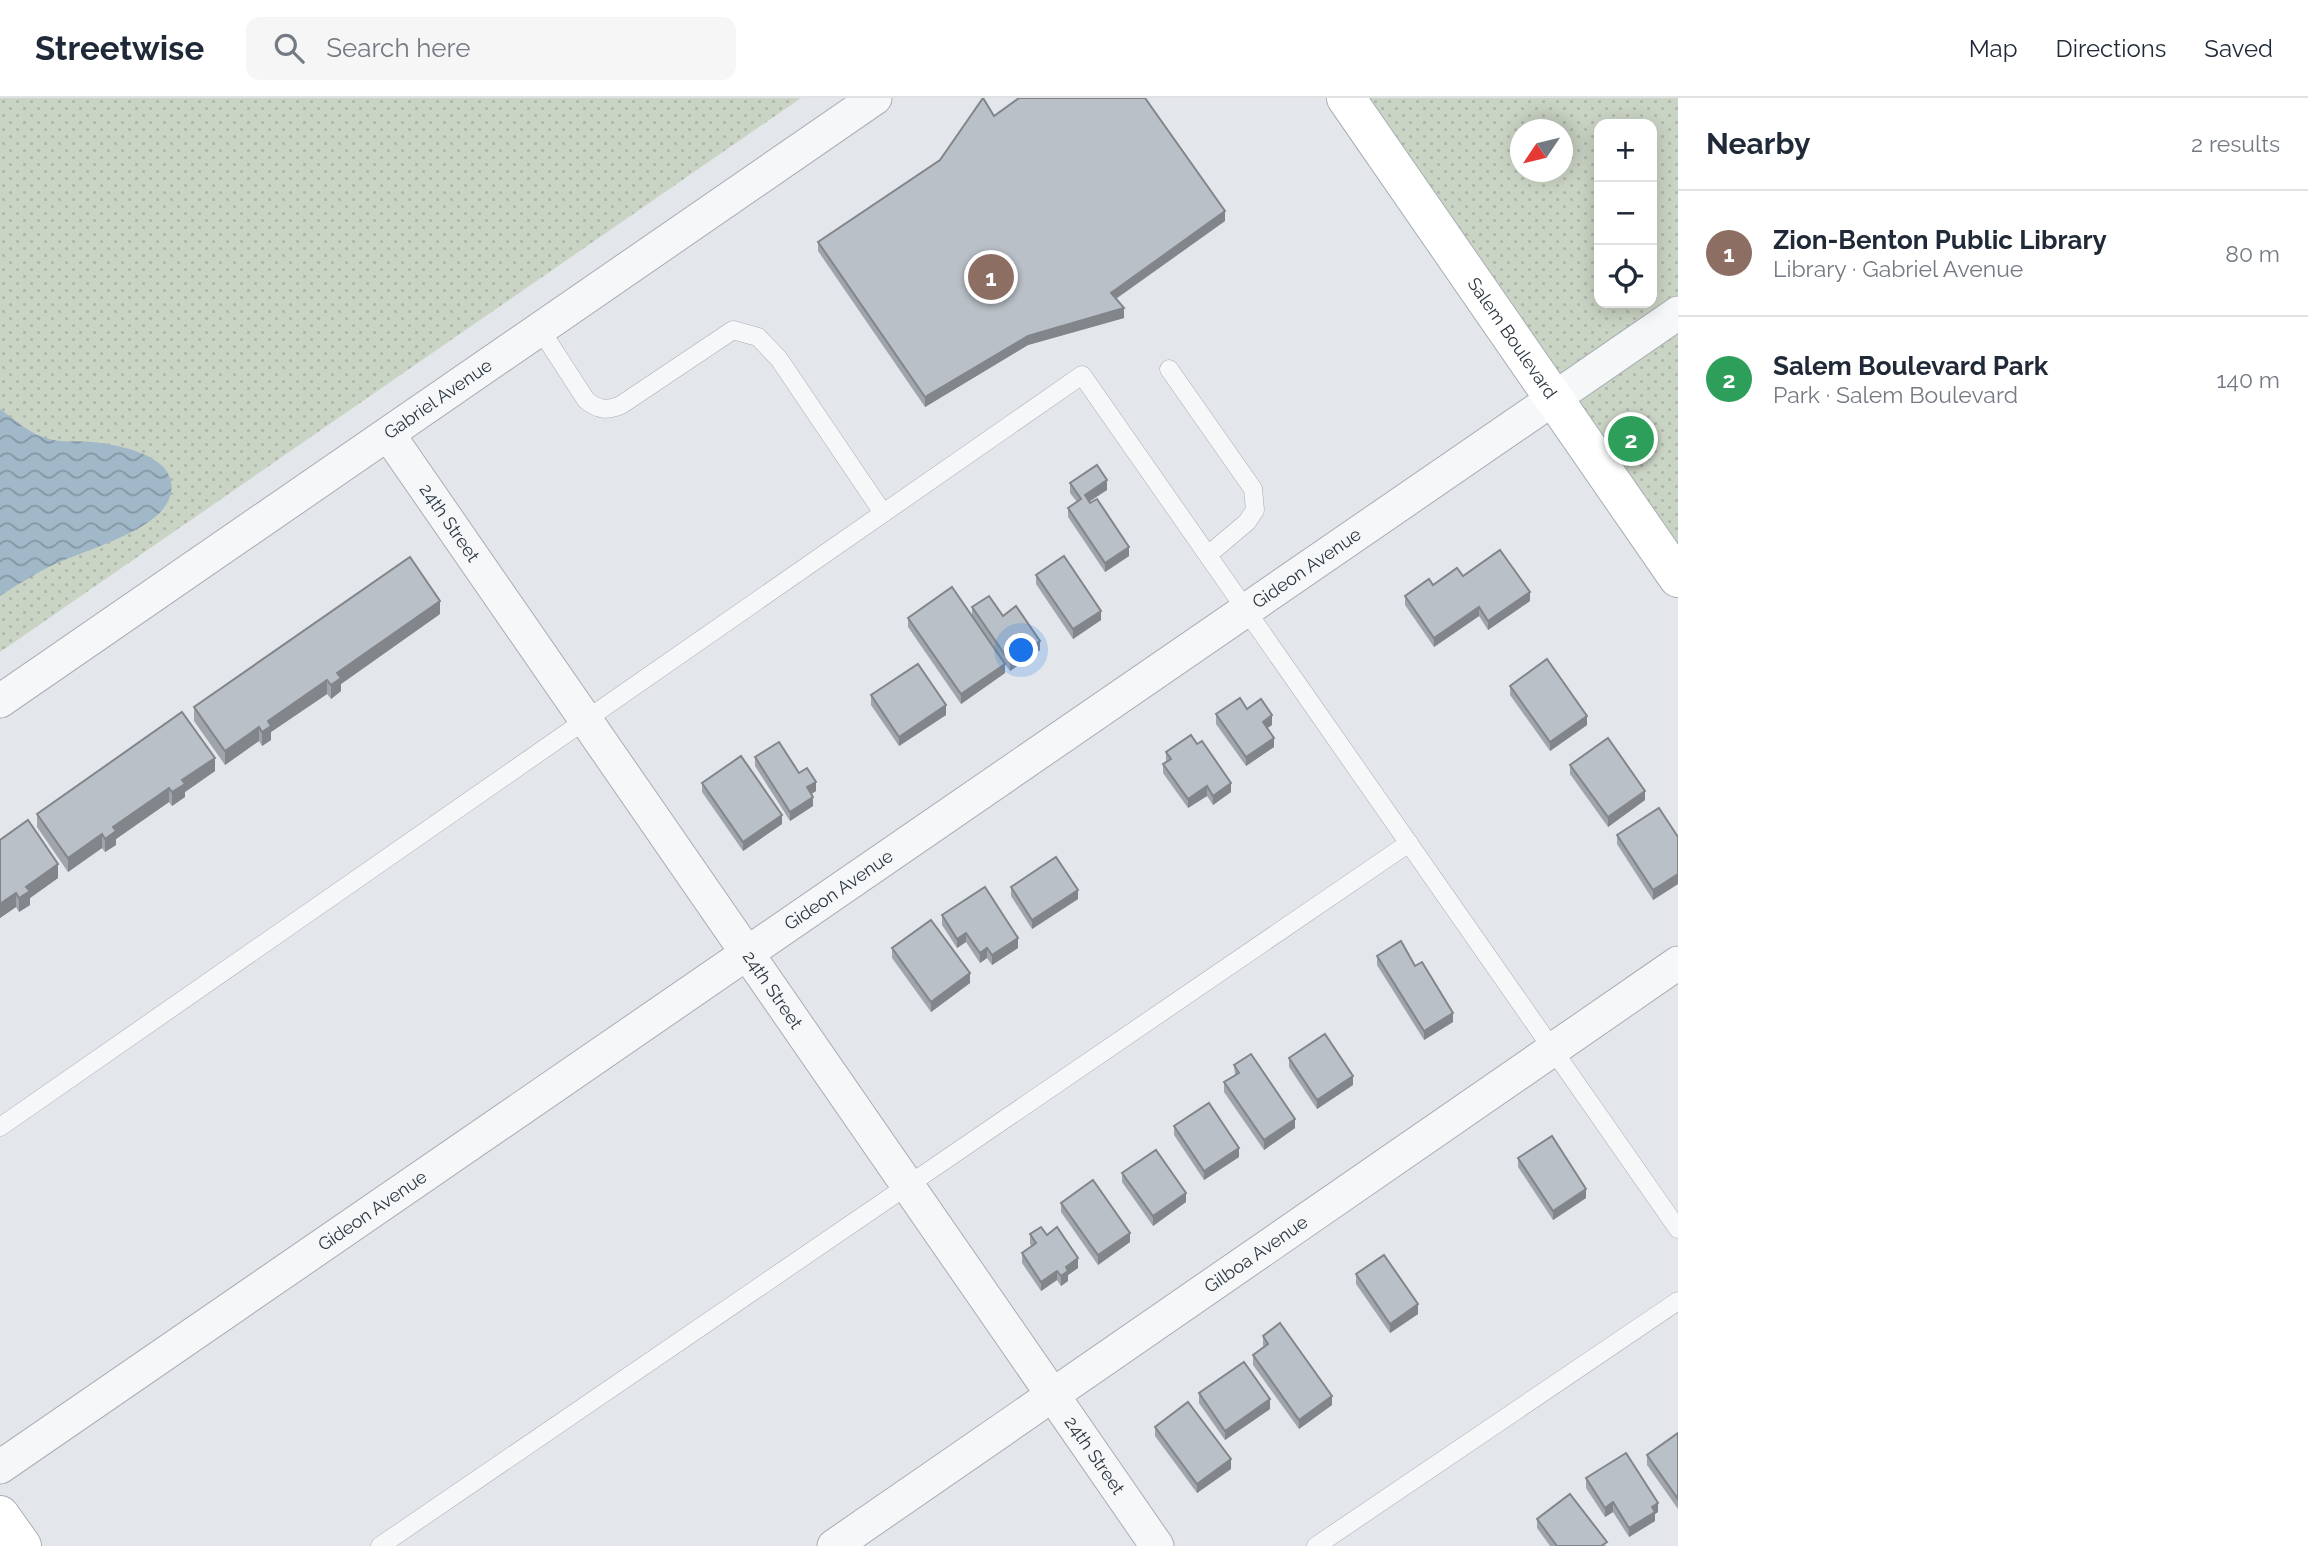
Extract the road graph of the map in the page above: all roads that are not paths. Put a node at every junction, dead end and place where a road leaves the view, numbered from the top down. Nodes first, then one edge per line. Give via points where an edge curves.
1 (875, 98) edge
2 (1346, 98) edge
3 (1678, 313) edge
4 (540, 329) junction
5 (1169, 369) dead end
6 (1554, 398) junction
7 (388, 434) junction
8 (883, 513) junction
9 (1208, 555) junction
10 (1678, 578) edge
11 (1246, 610) junction
12 (0, 701) edge
13 (585, 719) junction
14 (1409, 843) junction
15 (747, 952) junction
16 (1678, 963) edge
17 (1553, 1049) junction
18 (0, 1127) edge
19 (908, 1186) junction
20 (1678, 1229) edge
21 (1678, 1301) edge
22 (1053, 1395) junction
23 (0, 1467) edge
24 (0, 1515) edge
25 (22, 1546) edge
26 (380, 1546) edge
27 (834, 1546) edge
28 (1157, 1546) edge
29 (1316, 1546) edge

1 - 4 street, Gabriel Avenue
2 - 6 street, Salem Boulevard
3 - 6 street, Gideon Avenue
4 - 7 street, Gabriel Avenue
4 - 8 lane via 586,400 610,410 733,330 758,337 779,359
5 - 9 lane via 1253,489 1255,510 1247,522
6 - 10 street, Salem Boulevard
6 - 11 street, Gideon Avenue
7 - 12 street, Gabriel Avenue
7 - 13 street, 24th Street
8 - 9 lane via 1082,375
8 - 13 lane
9 - 11 lane
11 - 14 lane
11 - 15 street, Gideon Avenue
13 - 15 street, 24th Street
13 - 18 lane
14 - 17 lane
14 - 19 lane
15 - 19 street, 24th Street
15 - 23 street, Gideon Avenue
16 - 17 street, Gilboa Avenue
17 - 20 lane
17 - 22 street, Gilboa Avenue
19 - 22 street, 24th Street
19 - 26 lane
21 - 29 lane
22 - 27 street, Gilboa Avenue
22 - 28 street, 24th Street
24 - 25 street

